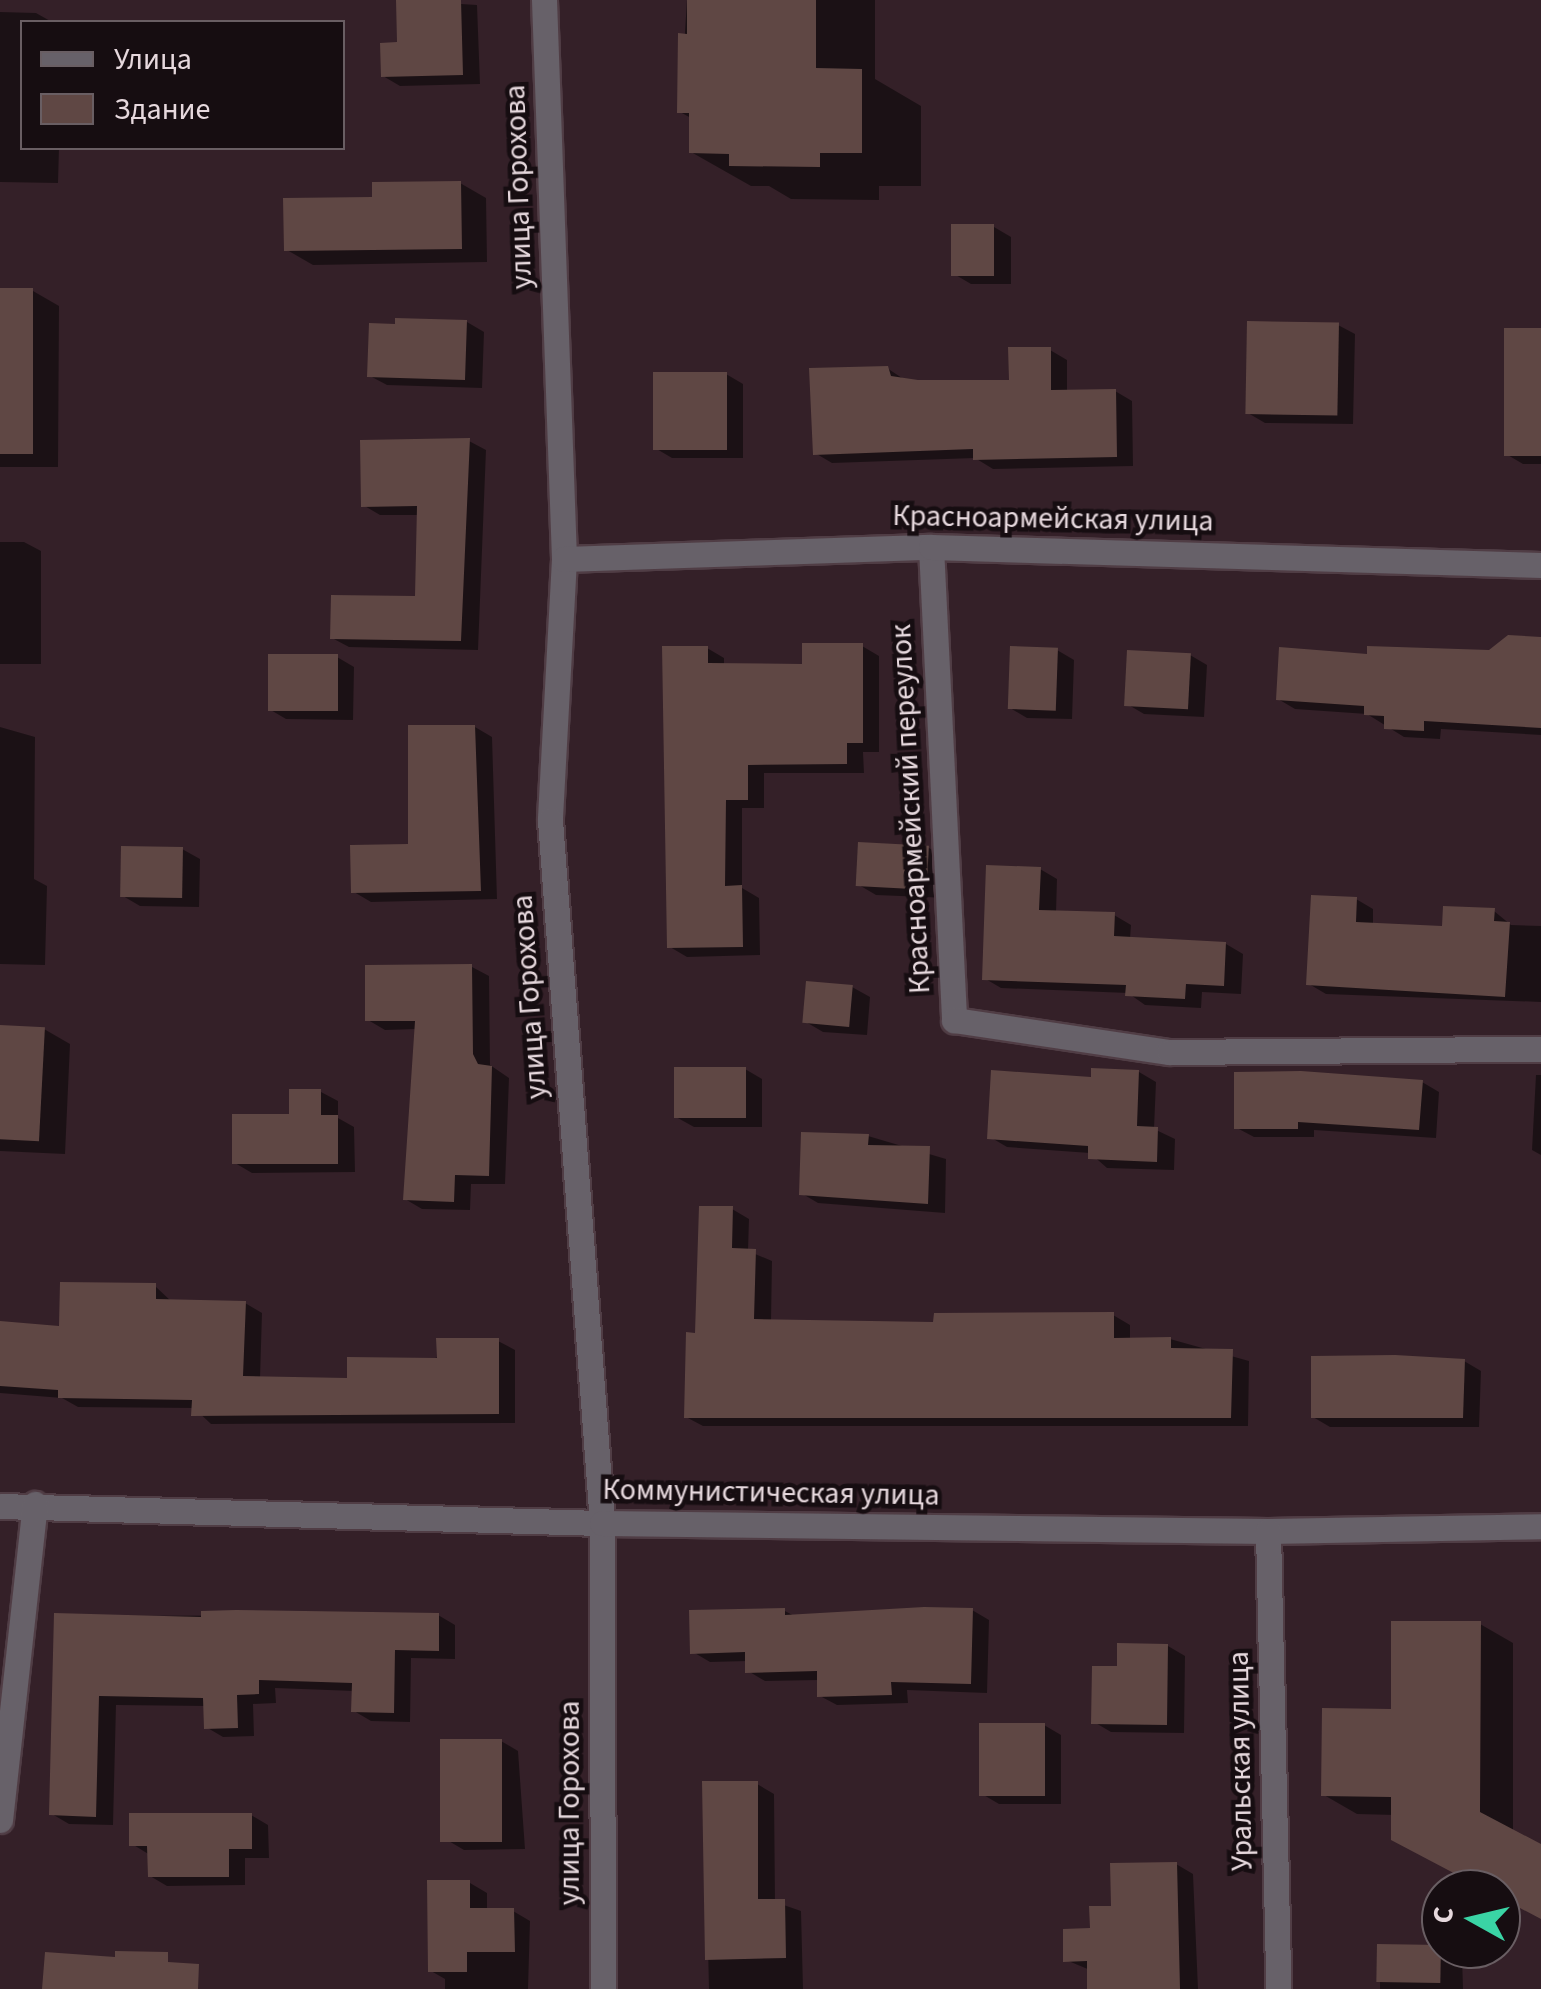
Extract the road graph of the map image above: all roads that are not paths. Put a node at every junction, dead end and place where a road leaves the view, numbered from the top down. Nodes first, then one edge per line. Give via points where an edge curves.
1 (544, 0) edge
2 (931, 547) junction
3 (564, 559) junction
4 (1541, 564) edge
5 (1541, 1049) edge
6 (35, 1504) junction
7 (0, 1506) edge
8 (602, 1523) junction
9 (1541, 1526) edge
10 (1268, 1531) junction
11 (0, 1820) edge
12 (603, 1989) edge
13 (1278, 1989) edge

1 - 3 street, улица Горохова
2 - 3 street, Красноармейская улица
2 - 4 street, Красноармейская улица
2 - 5 street, Красноармейский переулок via 954,1020 1169,1052
3 - 8 street, улица Горохова via 550,820
6 - 7 street, Коммунистическая улица
6 - 8 street, Коммунистическая улица
6 - 11 street
8 - 10 street, Коммунистическая улица
8 - 12 street, улица Горохова
9 - 10 street, Коммунистическая улица
10 - 13 street, Уральская улица

